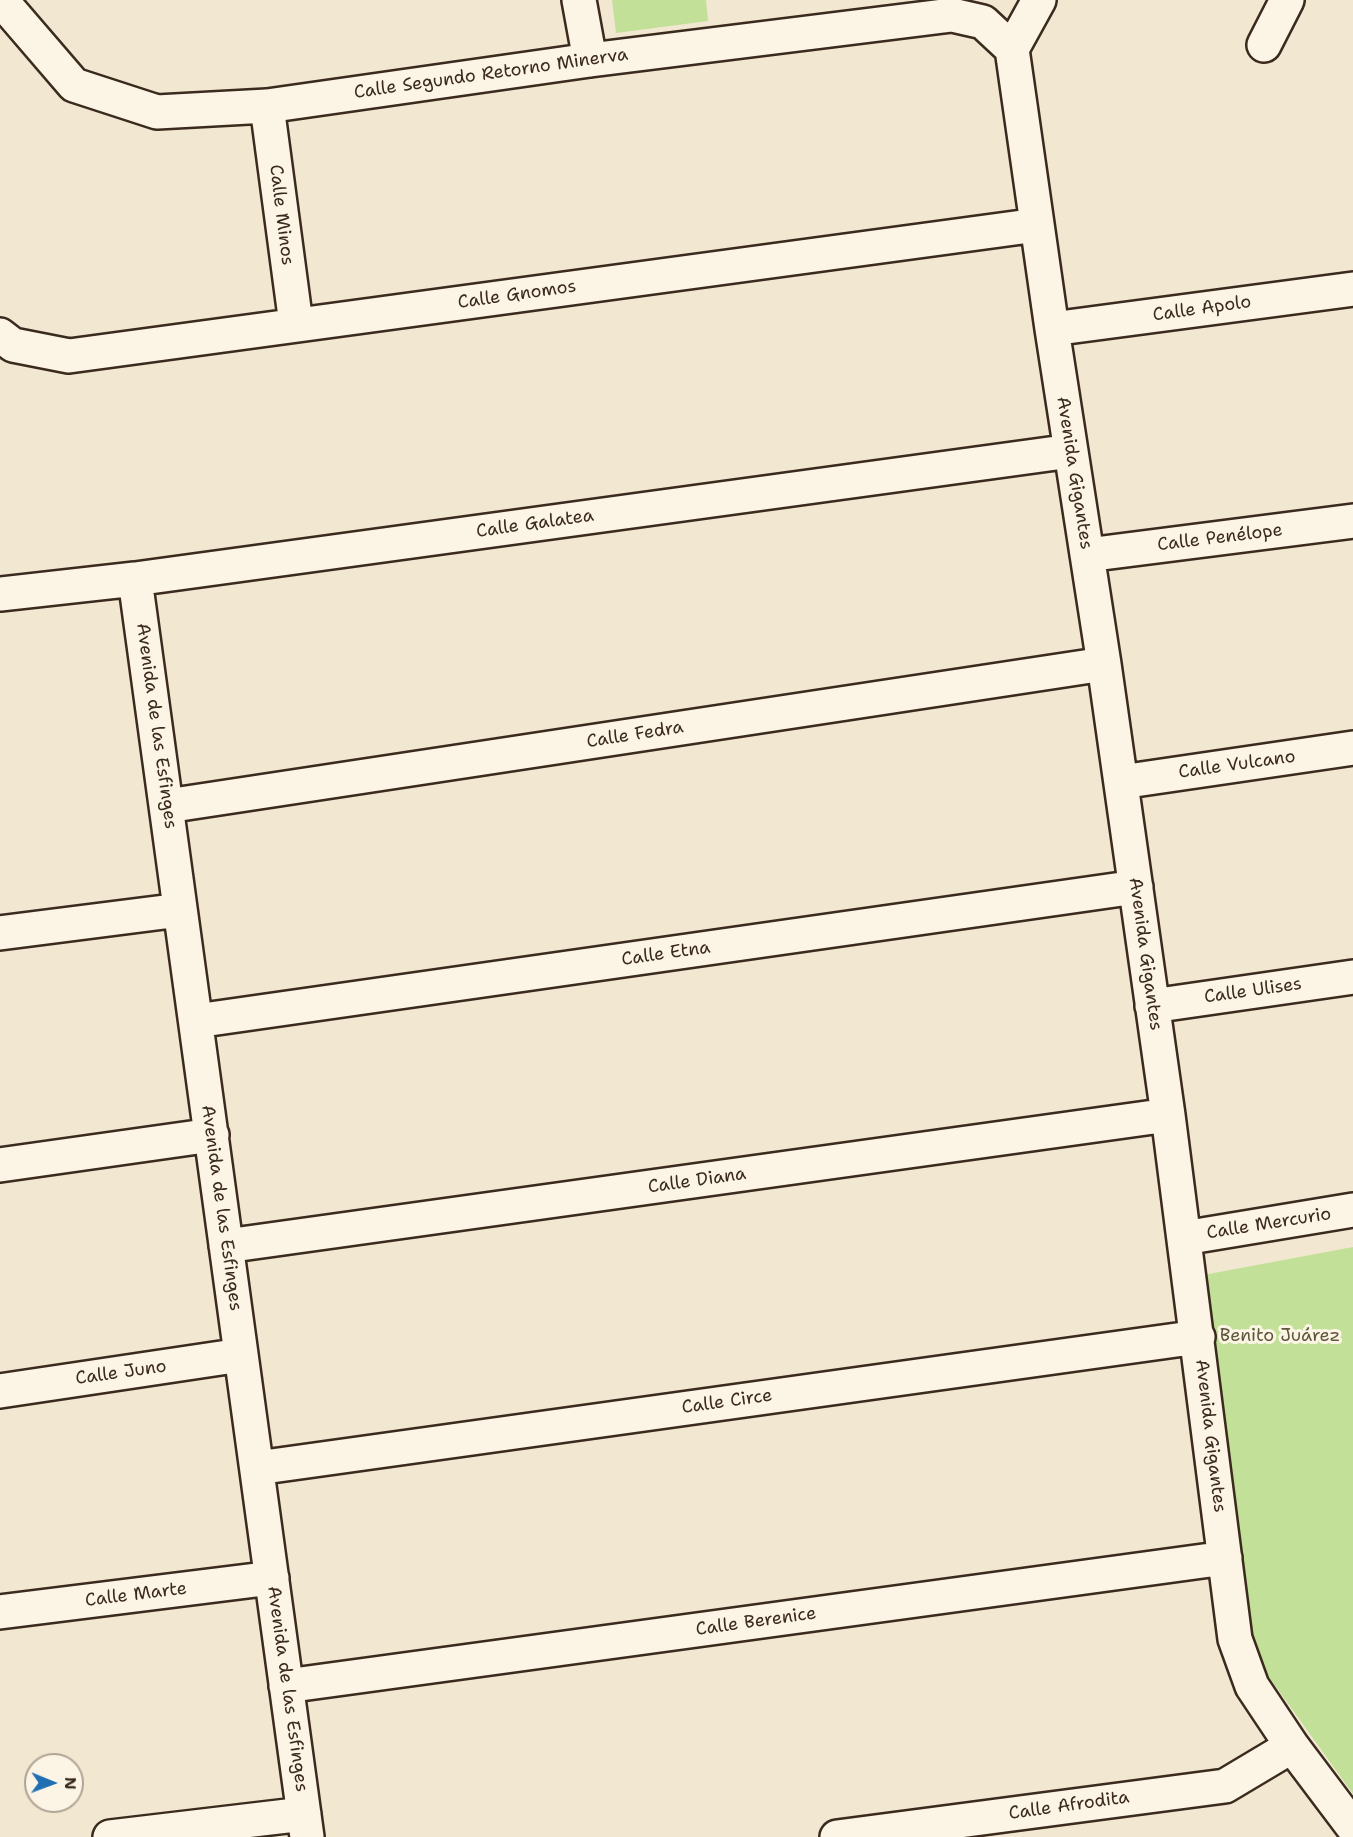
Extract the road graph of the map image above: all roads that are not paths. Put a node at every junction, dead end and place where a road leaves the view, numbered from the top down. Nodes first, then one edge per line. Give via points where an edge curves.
1 (1, 0) edge
2 (579, 0) edge
3 (1039, 0) edge
4 (1287, 0) edge
5 (1264, 45) dead end
6 (1012, 49) junction
7 (590, 60) junction
8 (267, 106) junction
9 (1037, 225) junction
10 (1353, 289) edge
11 (296, 324) junction
12 (1052, 329) junction
13 (0, 335) edge
14 (1071, 451) junction
15 (1353, 521) edge
16 (1086, 555) junction
17 (135, 579) junction
18 (0, 594) edge
19 (1104, 664) junction
20 (1353, 748) edge
21 (1121, 782) junction
22 (167, 806) junction
23 (1136, 887) junction
24 (180, 910) junction
25 (0, 933) edge
26 (1353, 977) edge
27 (1152, 1006) junction
28 (196, 1021) junction
29 (1168, 1115) junction
30 (212, 1135) junction
31 (0, 1165) edge
32 (1353, 1210) edge
33 (1184, 1238) junction
34 (226, 1246) junction
35 (1198, 1337) junction
36 (241, 1355) junction
37 (0, 1391) edge
38 (257, 1468) junction
39 (1225, 1558) junction
40 (272, 1578) junction
41 (0, 1612) edge
42 (286, 1686) junction
43 (1292, 1746) junction
44 (306, 1826) edge
45 (1353, 1827) edge
46 (160, 1834) edge
47 (110, 1837) edge
48 (837, 1837) edge

1 - 8 street, Calle Segundo Retorno Minerva via 74,85 157,112
2 - 7 street
3 - 6 street
4 - 5 street
6 - 7 street, Calle Segundo Retorno Minerva via 983,22 952,15
6 - 9 street, Avenida Gigantes
7 - 8 street, Calle Segundo Retorno Minerva
8 - 11 street, Calle Minos
9 - 11 street, Calle Gnomos
9 - 12 street, Avenida Gigantes
10 - 12 street, Calle Apolo
11 - 13 street, Calle Gnomos via 69,356 13,345
12 - 14 street, Avenida Gigantes
14 - 16 street, Avenida Gigantes
14 - 17 street, Calle Galatea
15 - 16 street, Calle Penélope
16 - 19 street, Avenida Gigantes
17 - 18 street, Calle Galatea
17 - 22 street, Avenida de las Esfinges
19 - 21 street, Avenida Gigantes
19 - 22 street, Calle Fedra
20 - 21 street, Calle Vulcano
21 - 23 street, Avenida Gigantes
22 - 24 street, Avenida de las Esfinges
23 - 27 street, Avenida Gigantes
23 - 28 street, Calle Etna
24 - 25 street
24 - 28 street, Avenida de las Esfinges
26 - 27 street, Calle Ulises
27 - 29 street, Avenida Gigantes
28 - 30 street, Avenida de las Esfinges
29 - 33 street, Avenida Gigantes
29 - 34 street, Calle Diana
30 - 31 street
30 - 34 street, Avenida de las Esfinges
32 - 33 street, Calle Mercurio
33 - 35 street, Avenida Gigantes
34 - 36 street, Avenida de las Esfinges
35 - 38 street, Calle Circe
35 - 39 street, Avenida Gigantes
36 - 37 street, Calle Juno
36 - 38 street, Avenida de las Esfinges
38 - 40 street, Avenida de las Esfinges
39 - 42 street, Calle Berenice
39 - 43 street, Avenida Gigantes via 1235,1639 1252,1686
40 - 41 street, Calle Marte
40 - 42 street, Avenida de las Esfinges
42 - 44 street, Avenida de las Esfinges
43 - 45 street, Avenida Gigantes
43 - 48 street, Calle Afrodita via 1225,1786
44 - 46 street
46 - 47 street

